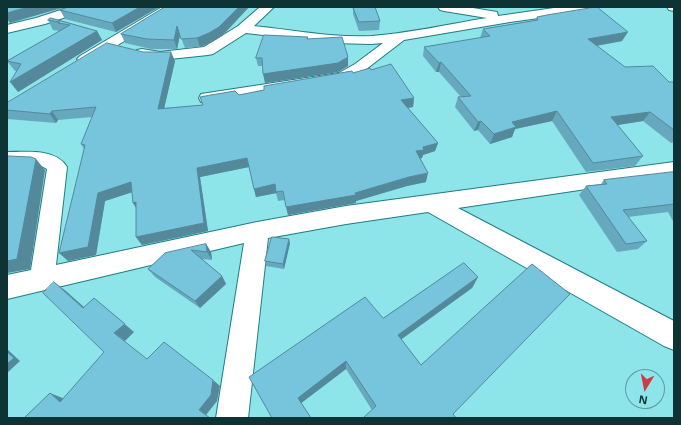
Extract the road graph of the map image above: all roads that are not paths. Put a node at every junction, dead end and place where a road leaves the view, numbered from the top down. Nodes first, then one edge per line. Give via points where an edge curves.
1 (82, 7) edge
2 (171, 7) edge
3 (268, 7) edge
4 (444, 7) edge
5 (588, 7) edge
6 (496, 11) edge
7 (510, 18) junction
8 (47, 19) junction
9 (68, 25) edge
10 (243, 28) junction
11 (7, 30) edge
12 (400, 37) junction
13 (110, 39) junction
14 (75, 65) edge
15 (202, 99) edge
16 (7, 159) edge
17 (674, 169) edge
18 (430, 203) junction
19 (256, 231) junction
20 (42, 280) junction
21 (10, 289) edge
22 (674, 336) edge
23 (232, 418) edge

1 - 8 street
2 - 13 street
3 - 10 street
4 - 6 street
5 - 7 street
6 - 7 street
7 - 12 street
8 - 9 street
8 - 11 street
10 - 12 street via 344,40
10 - 13 street via 211,50 194,54 147,55
12 - 15 street via 360,67 343,76
13 - 14 street
16 - 20 street via 46,160 58,167
17 - 18 street
18 - 19 street
18 - 22 street
19 - 20 street
19 - 23 street
20 - 21 street

